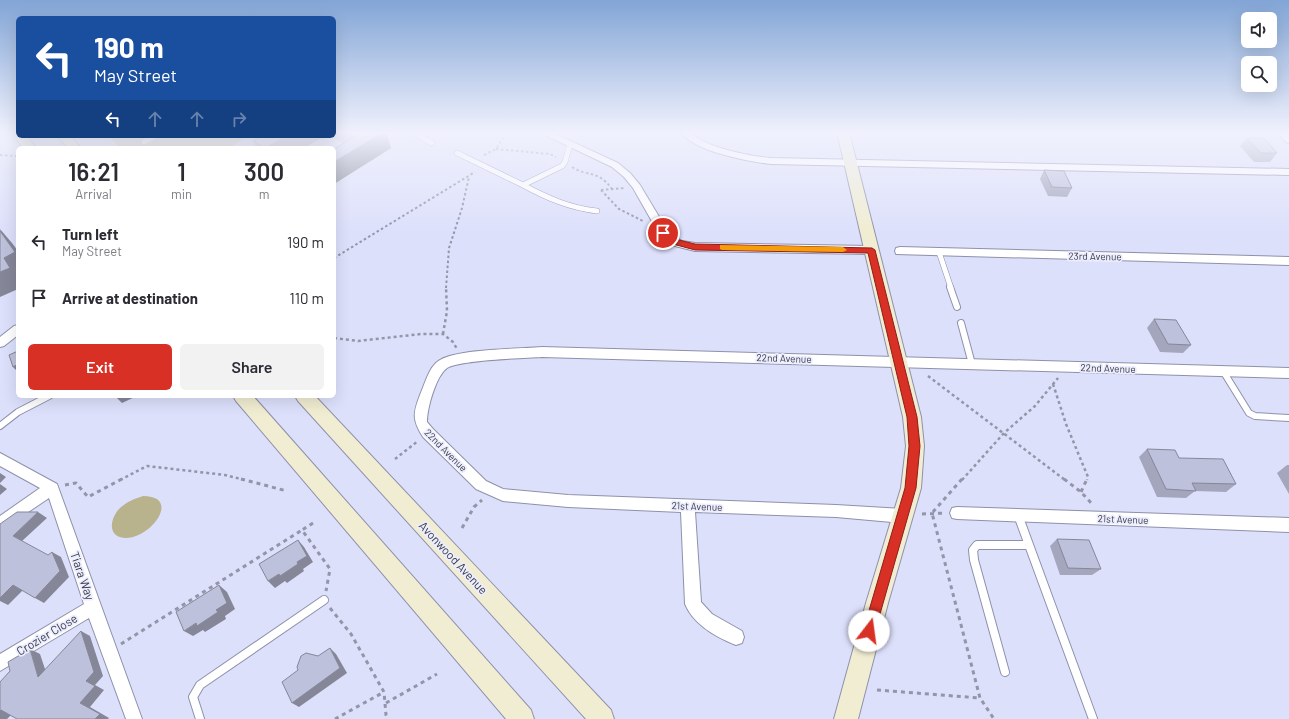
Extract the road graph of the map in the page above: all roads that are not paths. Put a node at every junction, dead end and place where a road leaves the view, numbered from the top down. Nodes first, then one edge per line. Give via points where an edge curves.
1 (483, 166) edge
2 (562, 166) edge
3 (613, 166) edge
4 (851, 166) edge
5 (975, 166) edge
6 (1289, 172) edge
7 (522, 185) junction
8 (597, 211) dead end
9 (872, 250) junction
10 (900, 251) dead end
11 (939, 252) junction
12 (1289, 261) edge
13 (957, 307) dead end
14 (961, 322) dead end
15 (16, 331) edge
16 (0, 343) edge
17 (899, 363) junction
18 (972, 364) junction
19 (1224, 372) junction
20 (1289, 373) edge
21 (45, 398) edge
22 (244, 398) edge
23 (306, 398) edge
24 (1289, 418) edge
25 (0, 426) edge
26 (0, 459) edge
27 (52, 488) junction
28 (492, 491) joint
29 (688, 506) junction
30 (957, 513) road end
31 (912, 515) junction
32 (1018, 515) junction
33 (0, 524) edge
34 (1289, 525) edge
35 (1028, 545) junction
36 (324, 600) road end
37 (93, 607) junction
38 (736, 637) dead end
39 (0, 663) edge
40 (1005, 672) dead end
41 (134, 719) edge
42 (200, 719) edge
43 (522, 719) edge
44 (602, 719) edge
45 (846, 719) edge
46 (1093, 719) edge

1 - 7 lane
2 - 7 lane
3 - 9 street via 627,175 637,187 663,233 679,244 695,247
4 - 9 main road
5 - 6 street
7 - 8 lane via 563,206
9 - 17 main road
10 - 11 street, 23rd Avenue
11 - 12 street, 23rd Avenue
11 - 13 lane
14 - 18 lane
15 - 16 street
17 - 18 street, 22nd Avenue
17 - 28 street, 22nd Avenue via 562,352 461,358 444,364 435,374 424,401 421,423 481,485
17 - 31 main road via 912,417
18 - 19 street, 22nd Avenue
19 - 20 street, 22nd Avenue
19 - 24 lane via 1249,413 1255,416
21 - 25 lane via 18,412
22 - 43 main road
23 - 44 main road, Avonwood Avenue
26 - 27 street
27 - 33 street
27 - 37 street, Tiara Way
28 - 29 street, 21st Avenue via 517,497
29 - 31 street, 21st Avenue
29 - 38 street via 693,604 700,615
30 - 32 street, 21st Avenue
31 - 45 main road via 875,610
32 - 34 street, 21st Avenue
32 - 35 lane
35 - 40 lane via 977,545 973,550
35 - 46 lane
36 - 42 lane via 200,685 192,697
37 - 39 street, Crozier Close
37 - 41 street, Tiara Way

